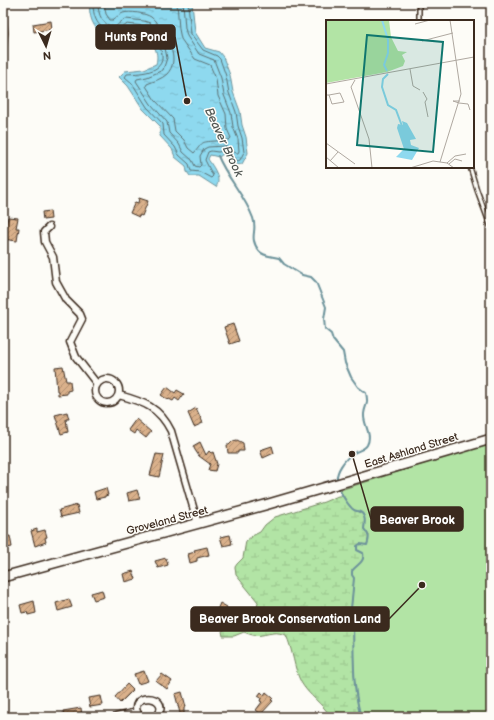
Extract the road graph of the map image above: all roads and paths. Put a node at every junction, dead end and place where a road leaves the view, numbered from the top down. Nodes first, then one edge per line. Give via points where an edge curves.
1 (419, 3) edge
2 (419, 20) edge
3 (470, 168) edge
4 (49, 227) dead end
5 (491, 228) edge
6 (96, 384) junction
7 (119, 395) junction
8 (491, 439) edge
9 (337, 484) joint
10 (198, 524) junction
11 (3, 577) edge
12 (138, 715) edge
13 (116, 717) edge
14 (157, 717) edge

1 - 2 lane
3 - 5 lane
4 - 6 street via 44,232 53,258 56,282 66,300 82,319 70,342 76,357
6 - 7 street via 107,378 114,381 119,387
6 - 7 street via 94,391 100,401 112,402
7 - 10 street via 140,401 165,420 171,431
8 - 9 main road, East Ashland Street
9 - 10 main road, Groveland Street
10 - 11 main road, Groveland Street
12 - 13 street
12 - 14 street via 140,701 151,698 159,705

